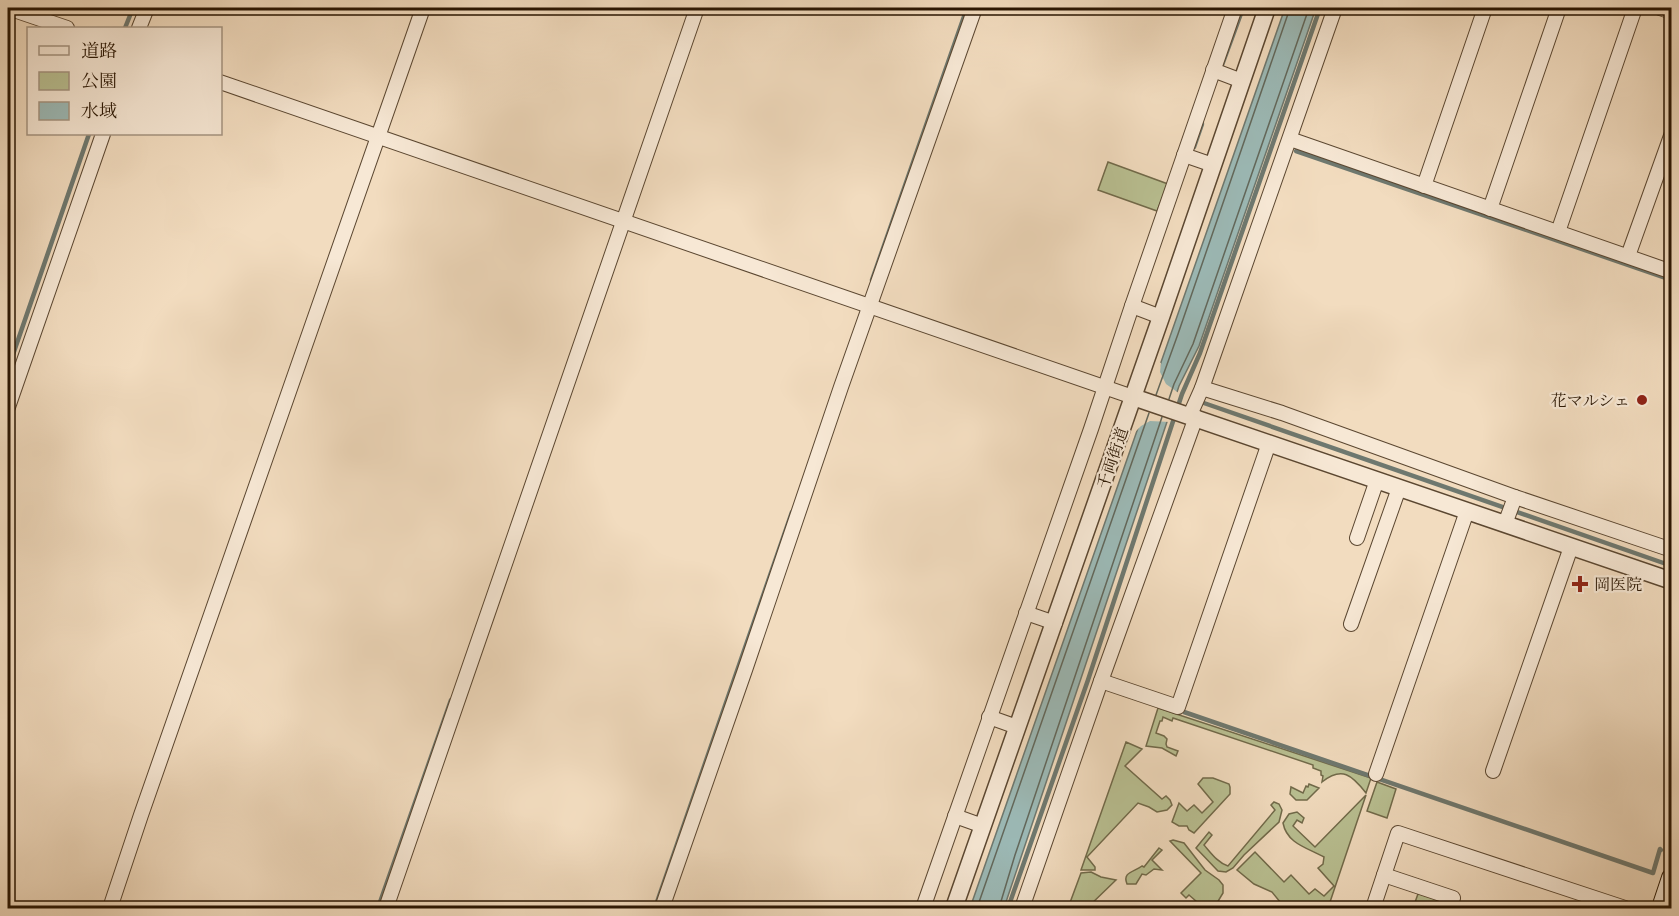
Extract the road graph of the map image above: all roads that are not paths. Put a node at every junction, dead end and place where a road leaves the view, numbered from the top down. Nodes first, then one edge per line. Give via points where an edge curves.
1 (8, 8) edge
2 (147, 8) edge
3 (423, 8) edge
4 (697, 8) edge
5 (975, 8) edge
6 (1235, 8) edge
7 (1267, 8) edge
8 (1335, 8) edge
9 (1485, 8) edge
10 (1559, 8) edge
11 (1635, 8) edge
12 (1660, 8) edge
13 (1671, 12) edge
14 (64, 27) edge
15 (139, 27) edge
16 (1218, 72) junction
17 (1242, 81) junction
18 (222, 83) edge
19 (1671, 133) edge
20 (103, 135) edge
21 (378, 136) junction
22 (1290, 139) junction
23 (1184, 155) junction
24 (1213, 165) junction
25 (1424, 186) junction
26 (1490, 209) junction
27 (623, 222) junction
28 (1558, 232) junction
29 (1628, 256) junction
30 (1671, 272) edge
31 (865, 305) junction
32 (1132, 306) junction
33 (1161, 317) junction
34 (1105, 387) junction
35 (1202, 388) junction
36 (1139, 399) junction
37 (8, 407) edge
38 (1188, 415) junction
39 (1269, 442) junction
40 (1377, 480) junction
41 (1399, 488) junction
42 (1510, 510) junction
43 (1467, 511) junction
44 (1357, 538) dead end
45 (1571, 547) junction
46 (1671, 550) edge
47 (1671, 581) edge
48 (1031, 614) junction
49 (1055, 623) junction
50 (1351, 624) dead end
51 (1101, 681) junction
52 (994, 719) junction
53 (1017, 728) junction
54 (1493, 771) dead end
55 (1376, 774) dead end
56 (960, 817) junction
57 (983, 826) junction
58 (1384, 874) junction
59 (1671, 878) edge
60 (1606, 905) edge
61 (110, 909) edge
62 (386, 909) edge
63 (662, 909) edge
64 (923, 909) edge
65 (954, 909) edge
66 (1022, 909) edge
67 (1373, 909) edge
68 (1449, 909) edge
69 (1625, 909) edge
70 (1662, 909) edge

1 - 14 street
2 - 15 street
3 - 21 street
4 - 27 street
5 - 31 street
6 - 16 street
7 - 17 street, 千両街道
8 - 22 street
9 - 25 street
10 - 26 street
11 - 28 street
12 - 13 street
16 - 17 street
16 - 23 street
17 - 24 street, 千両街道
18 - 21 street
19 - 29 street
20 - 37 street
21 - 27 street
21 - 61 street
22 - 25 street
22 - 35 street
23 - 24 street
23 - 32 street
24 - 33 street, 千両街道
25 - 26 street
26 - 28 street
27 - 31 street
27 - 62 street
28 - 29 street
29 - 30 street
31 - 34 street
31 - 63 street
32 - 33 street
32 - 34 street
33 - 36 street, 千両街道
34 - 36 street
34 - 48 street
35 - 38 street
35 - 42 street via 1282,413
36 - 38 street
36 - 49 street, 千両街道
38 - 39 street
38 - 51 street
39 - 40 street
39 - 51 street via 1178,707
40 - 41 street
40 - 44 street
41 - 43 street
41 - 50 street
42 - 43 street
42 - 45 street
42 - 46 street
43 - 55 street
45 - 47 street
45 - 54 street
48 - 49 street
48 - 52 street
49 - 53 street, 千両街道
51 - 66 street
52 - 53 street
52 - 56 street
53 - 57 street, 千両街道
56 - 57 street
56 - 64 street
57 - 65 street, 千両街道
58 - 60 street via 1398,833
58 - 67 street
58 - 68 street via 1453,898
59 - 70 main road
60 - 69 street

